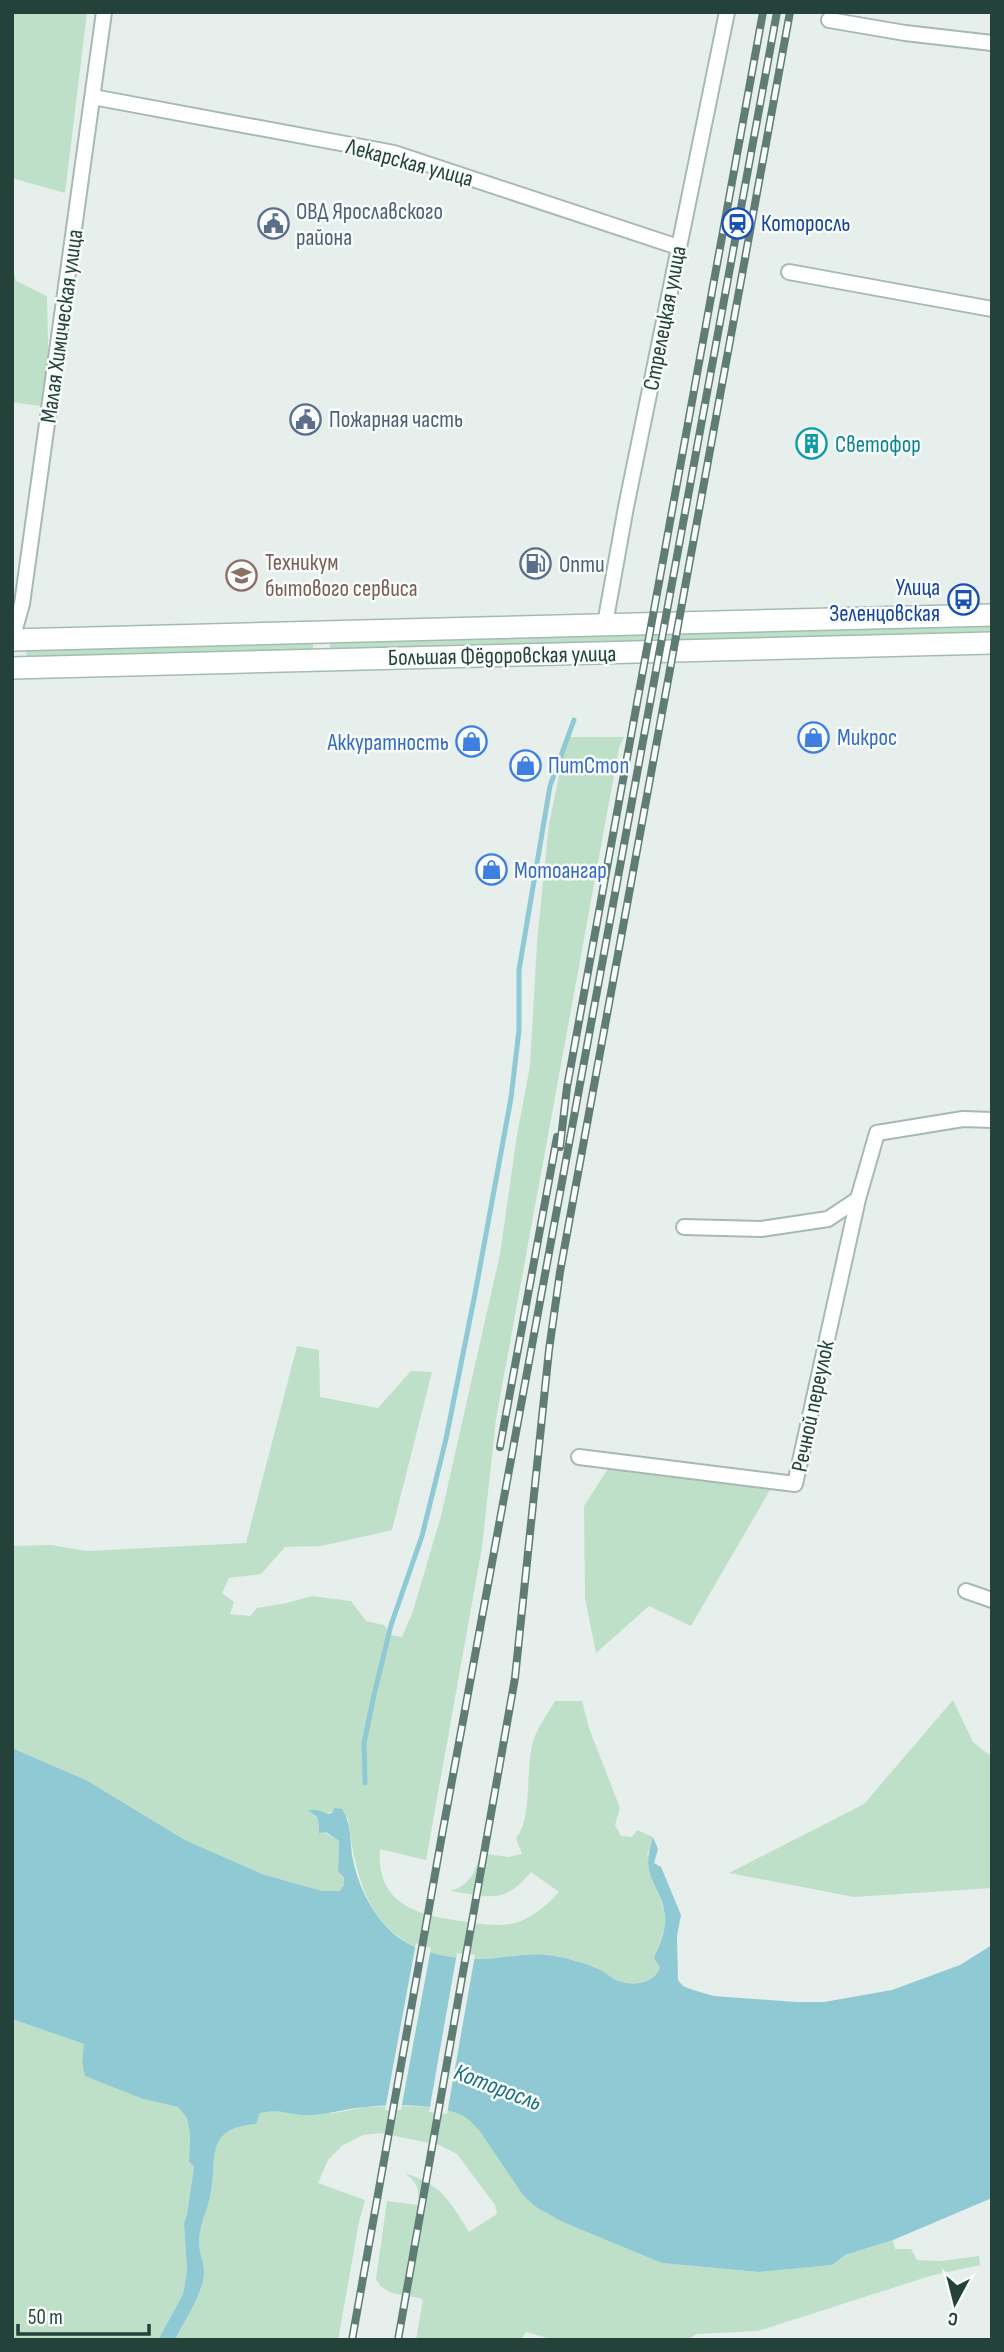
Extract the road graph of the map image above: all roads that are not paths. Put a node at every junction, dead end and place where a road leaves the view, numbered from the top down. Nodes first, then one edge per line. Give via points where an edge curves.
1 (104, 12) edge
2 (727, 12) edge
3 (829, 20) dead end
4 (992, 44) edge
5 (93, 97) junction
6 (678, 247) junction
7 (789, 272) dead end
8 (992, 309) edge
9 (992, 615) edge
10 (605, 624) junction
11 (12, 639) edge
12 (992, 643) edge
13 (12, 668) edge
14 (992, 1120) edge
15 (858, 1199) junction
16 (684, 1227) dead end
17 (579, 1457) dead end
18 (966, 1591) dead end
19 (992, 1600) edge

1 - 5 street, Малая Химическая улица
2 - 6 street, Стрелецкая улица
3 - 4 street
5 - 6 street, Лекарская улица via 394,152
5 - 11 street, Малая Химическая улица via 22,604
6 - 10 street, Стрелецкая улица
7 - 8 street
9 - 10 main road, Большая Фёдоровская улица
10 - 11 main road, Большая Фёдоровская улица
12 - 13 main road, Большая Фёдоровская улица
14 - 15 street via 964,1119 877,1133
15 - 16 street via 828,1219 761,1229
15 - 17 street, Речной переулок via 795,1484
18 - 19 street

